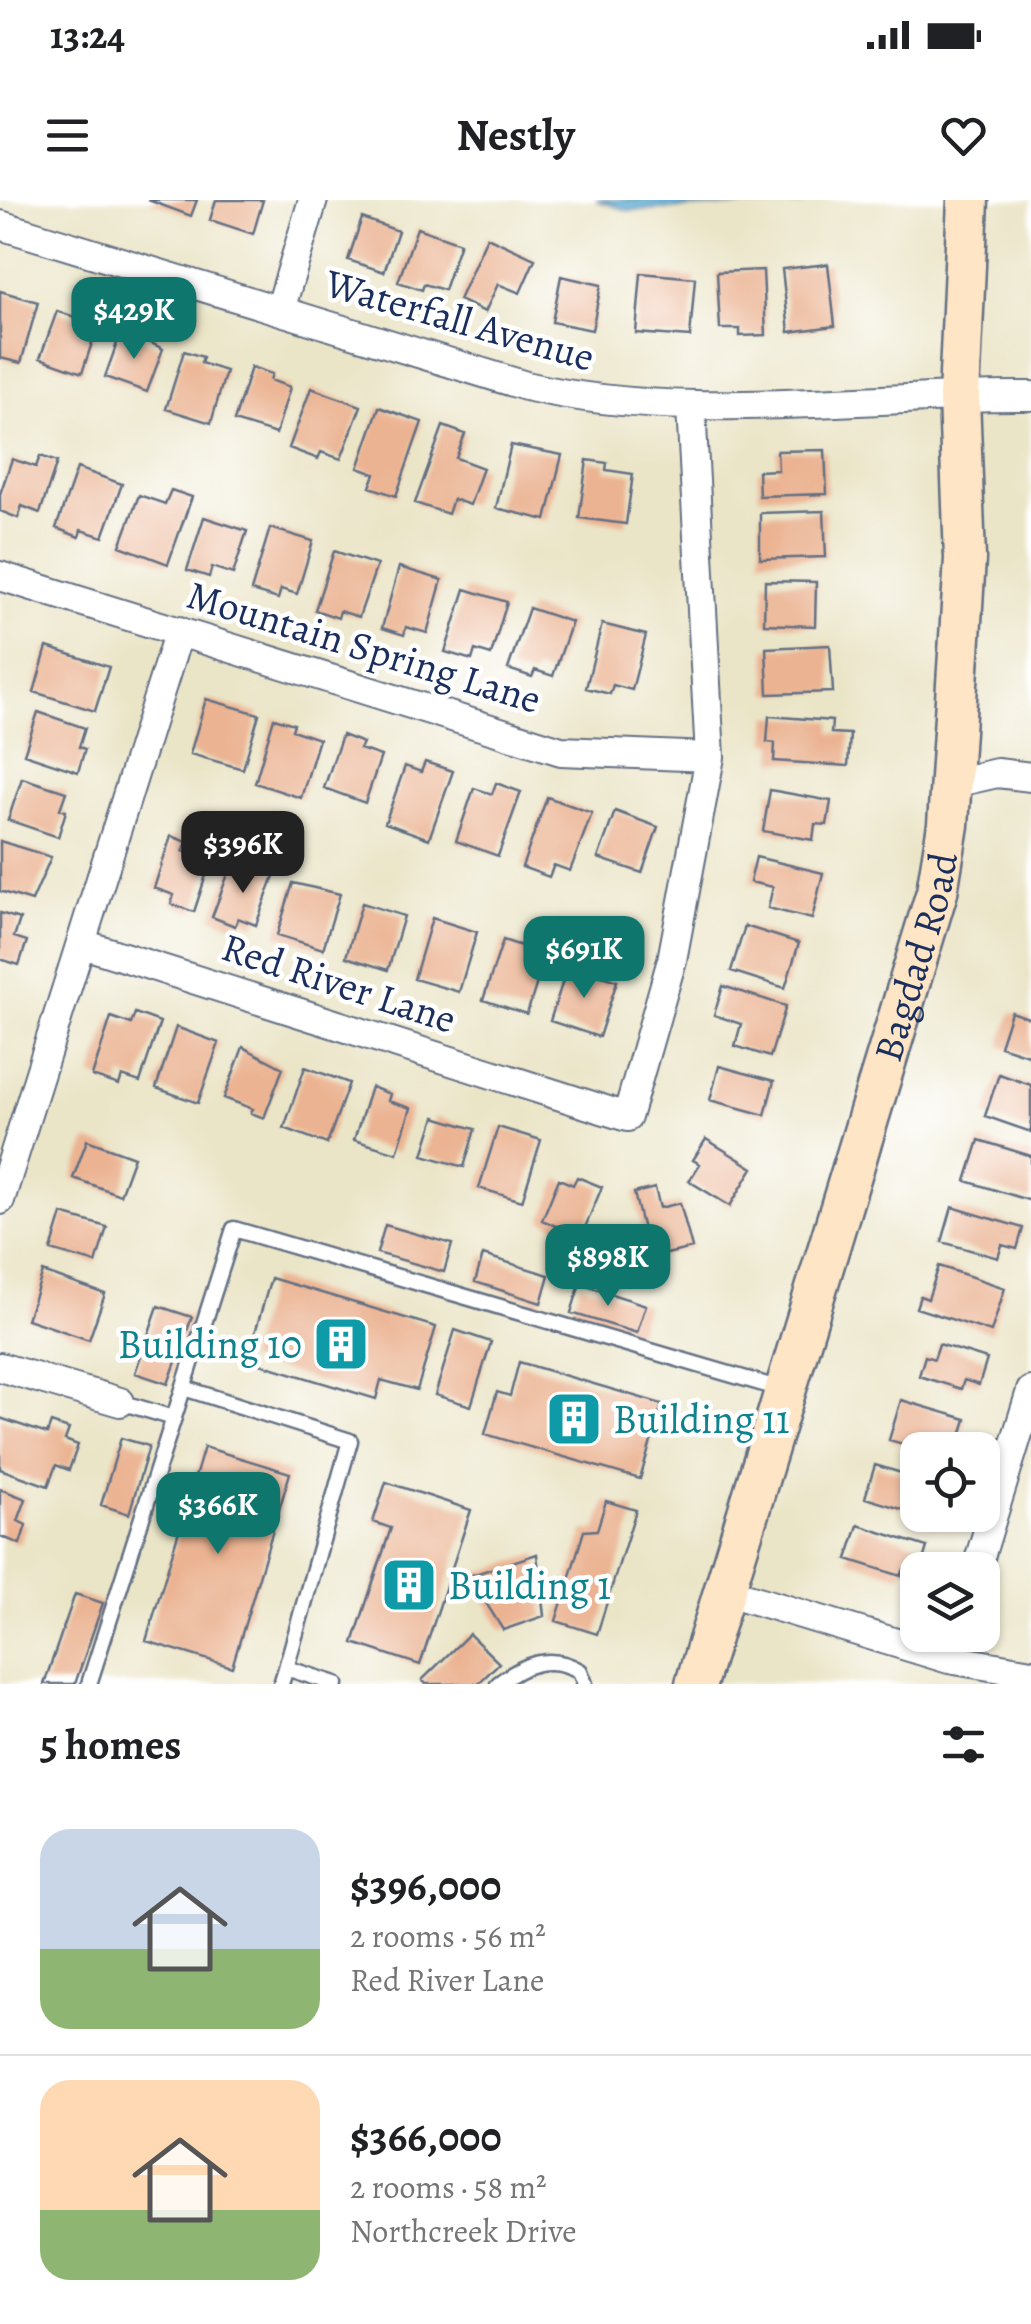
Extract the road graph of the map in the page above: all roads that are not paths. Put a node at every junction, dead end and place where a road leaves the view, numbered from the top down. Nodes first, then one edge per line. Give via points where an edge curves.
1 (313, 200) edge
2 (968, 200) edge
3 (0, 225) edge
4 (280, 310) junction
5 (1031, 396) edge
6 (959, 397) junction
7 (691, 407) junction
8 (0, 576) edge
9 (179, 631) junction
10 (710, 757) junction
11 (1031, 776) edge
12 (949, 784) junction
13 (83, 944) junction
14 (0, 1200) edge
15 (0, 1366) edge
16 (184, 1388) junction
17 (785, 1390) junction
18 (1031, 1392) edge
19 (120, 1402) joint
20 (174, 1418) junction
21 (982, 1552) edge
22 (725, 1591) junction
23 (900, 1634) edge
24 (967, 1652) edge
25 (286, 1668) junction
26 (1031, 1673) edge
27 (89, 1684) edge
28 (281, 1684) edge
29 (336, 1684) edge
30 (498, 1684) edge
31 (584, 1684) edge
32 (696, 1684) edge

1 - 4 street
2 - 6 street, Bagdad Road
3 - 4 street, Waterfall Avenue
4 - 7 street, Waterfall Avenue via 585,400
5 - 6 street, Waterfall Avenue
6 - 7 street, Waterfall Avenue
6 - 12 street, Bagdad Road via 964,559
7 - 10 street, Red River Lane
8 - 9 street, Mountain Spring Lane
9 - 10 street, Mountain Spring Lane via 561,751
9 - 13 street
10 - 13 street, Red River Lane via 672,960 627,1117
11 - 12 street via 997,773
12 - 17 street, Bagdad Road via 937,892
13 - 14 street
15 - 19 street
16 - 17 lane via 234,1229
16 - 20 lane
16 - 25 lane via 350,1441
17 - 22 street, Bagdad Road
18 - 21 street
19 - 20 lane
20 - 27 lane
22 - 23 street
22 - 32 street, Bagdad Road
24 - 26 street
25 - 28 lane
25 - 29 lane
30 - 31 lane via 552,1660 580,1671

